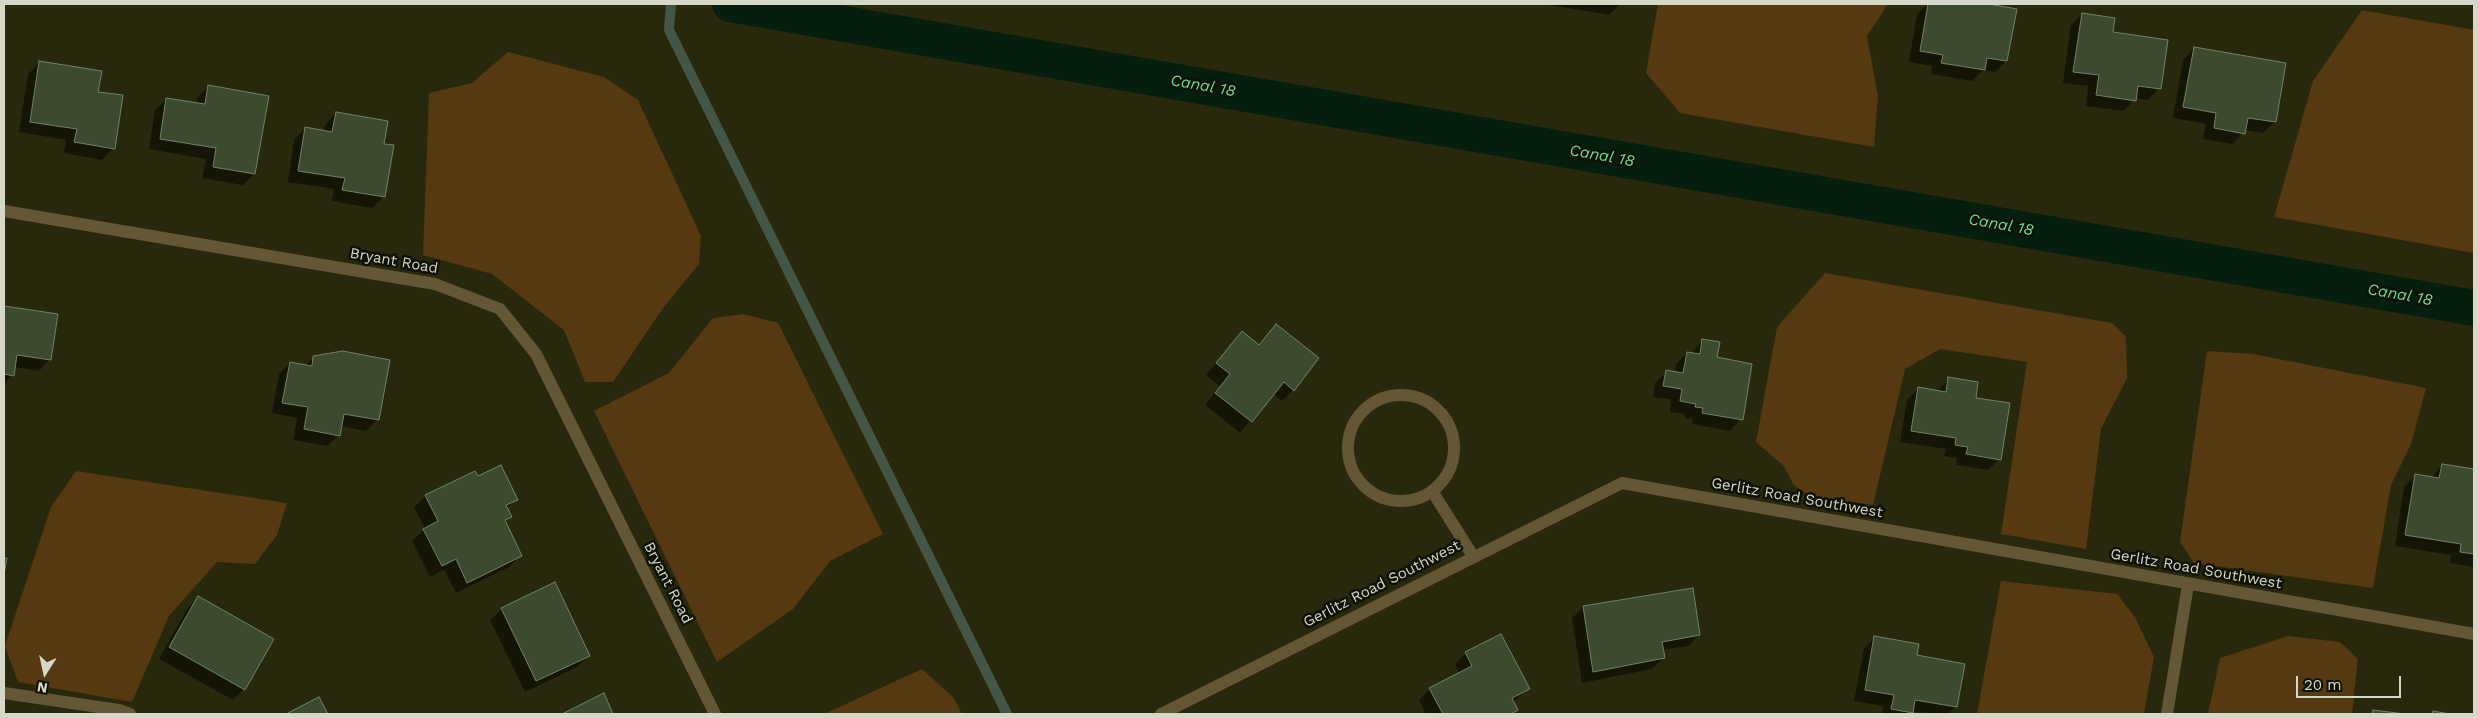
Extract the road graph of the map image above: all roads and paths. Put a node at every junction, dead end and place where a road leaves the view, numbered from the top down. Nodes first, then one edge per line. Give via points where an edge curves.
1 (4, 211) edge
2 (1432, 492) junction
3 (1473, 556) junction
4 (2188, 584) junction
5 (2474, 634) edge
6 (4, 693) edge
7 (130, 714) edge
8 (715, 714) edge
9 (1161, 714) edge
10 (2167, 714) edge

1 - 8 street, Bryant Road via 435,284 500,309 536,354
2 - 2 street via 1445,478 1453,461 1454,443 1444,418 1424,400 1406,396 1387,397 1371,405 1358,417 1350,432 1347,449 1350,465 1358,480 1385,499 1417,499
2 - 3 street
3 - 4 street, Gerlitz Road Southwest via 1622,484
3 - 9 street, Gerlitz Road Southwest
4 - 5 street, Gerlitz Road Southwest
4 - 10 street
6 - 7 street

